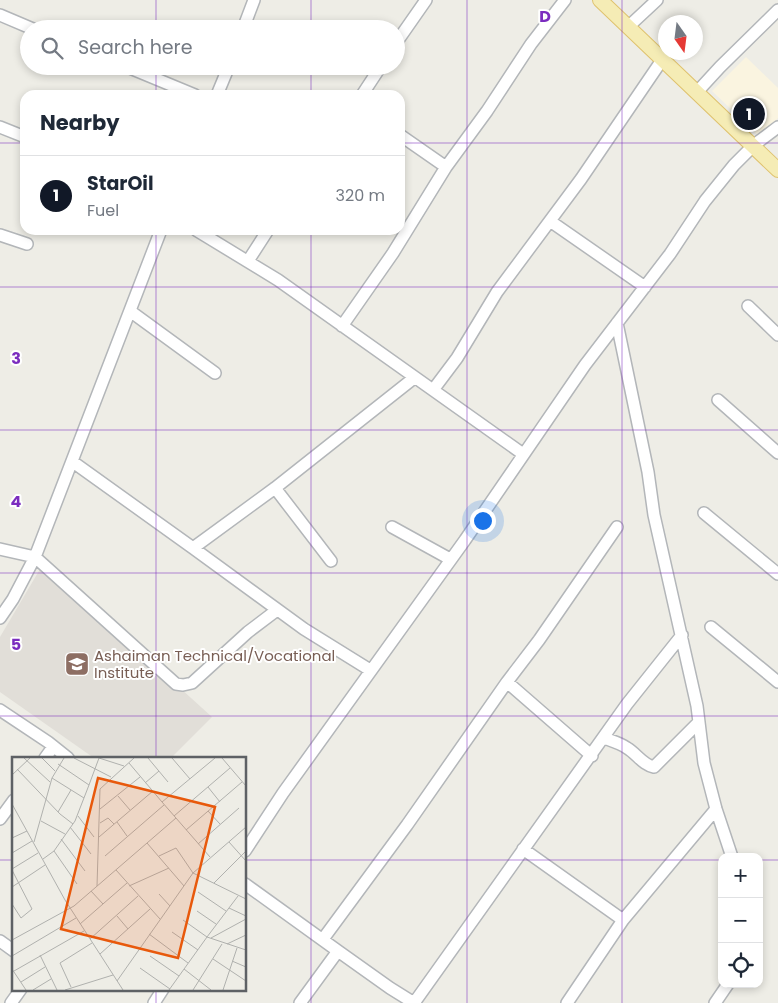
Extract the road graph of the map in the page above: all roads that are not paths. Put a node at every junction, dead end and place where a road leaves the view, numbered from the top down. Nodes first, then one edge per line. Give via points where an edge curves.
1 (254, 0) edge
2 (426, 0) edge
3 (566, 0) edge
4 (600, 0) edge
5 (657, 0) edge
6 (778, 10) edge
7 (0, 15) edge
8 (246, 20) edge
9 (20, 23) edge
10 (628, 27) junction
11 (405, 30) edge
12 (658, 56) edge
13 (662, 60) joint
14 (147, 75) edge
15 (225, 75) edge
16 (375, 75) edge
17 (183, 90) edge
18 (219, 90) edge
19 (365, 90) edge
20 (697, 92) junction
21 (0, 127) edge
22 (778, 127) edge
23 (20, 135) edge
24 (405, 138) edge
25 (754, 145) junction
26 (446, 167) junction
27 (778, 170) edge
28 (550, 221) junction
29 (405, 234) edge
30 (0, 235) edge
31 (159, 235) edge
32 (204, 235) edge
33 (265, 235) edge
34 (404, 235) edge
35 (26, 244) dead end
36 (248, 261) junction
37 (645, 287) junction
38 (748, 306) dead end
39 (130, 312) junction
40 (617, 323) junction
41 (342, 326) junction
42 (778, 335) edge
43 (214, 373) dead end
44 (414, 378) junction
45 (433, 390) junction
46 (718, 400) dead end
47 (778, 453) edge
48 (523, 454) junction
49 (73, 462) junction
50 (275, 488) junction
51 (704, 513) dead end
52 (392, 527) dead end
53 (617, 527) dead end
54 (193, 548) junction
55 (0, 549) edge
56 (35, 557) junction
57 (450, 559) junction
58 (331, 561) dead end
59 (778, 574) edge
60 (277, 610) junction
61 (0, 618) edge
62 (711, 627) dead end
63 (682, 635) junction
64 (370, 670) junction
65 (507, 682) junction
66 (778, 682) edge
67 (0, 710) edge
68 (699, 722) junction
69 (604, 738) junction
70 (53, 747) junction
71 (592, 756) junction
72 (46, 757) edge
73 (67, 757) edge
74 (12, 803) edge
75 (716, 809) junction
76 (0, 819) edge
77 (246, 849) edge
78 (523, 849) junction
79 (731, 853) edge
80 (246, 885) edge
81 (624, 920) junction
82 (323, 939) junction
83 (0, 941) edge
84 (12, 950) edge
85 (338, 951) junction
86 (725, 988) edge
87 (20, 990) edge
88 (162, 990) edge
89 (12, 1003) edge
90 (154, 1003) edge
91 (300, 1003) edge
92 (414, 1003) edge
93 (567, 1003) edge
94 (715, 1003) edge

1 - 8 street
2 - 11 street
3 - 26 street via 531,44
4 - 10 main road
5 - 10 street
6 - 20 street
7 - 9 street
10 - 12 main road
13 - 20 main road
13 - 28 street
14 - 17 street
15 - 18 street
16 - 19 street
20 - 25 main road
21 - 23 street
22 - 25 street
24 - 26 street
25 - 27 main road
25 - 37 street via 705,201
26 - 29 street
28 - 37 street
28 - 45 street via 497,292 457,358
30 - 35 street
31 - 39 street
32 - 36 street
33 - 36 street
34 - 41 street
36 - 41 street
37 - 40 street
38 - 42 street
39 - 43 street
39 - 49 street
40 - 48 street
40 - 63 street via 658,534
41 - 44 street
44 - 45 street
44 - 50 street
45 - 48 street
46 - 47 street
48 - 57 street
49 - 54 street
49 - 56 street
50 - 54 street
50 - 58 street
51 - 59 street
52 - 57 street
53 - 65 street
54 - 60 street
55 - 56 street
56 - 60 street via 176,684 183,686 192,683
56 - 61 street
57 - 64 street
60 - 64 street
62 - 66 street
63 - 68 street
63 - 69 street
64 - 77 street
65 - 71 street
65 - 82 street
67 - 70 street
68 - 69 street via 654,767 647,766 625,746
68 - 75 street via 704,763
69 - 71 street
70 - 72 street
70 - 73 street
71 - 78 street
74 - 76 street
75 - 79 street
75 - 81 street
78 - 81 street
78 - 92 street
80 - 82 street
81 - 93 street
82 - 85 street
83 - 84 street
85 - 91 street
85 - 92 street
86 - 94 street
87 - 89 street
88 - 90 street

